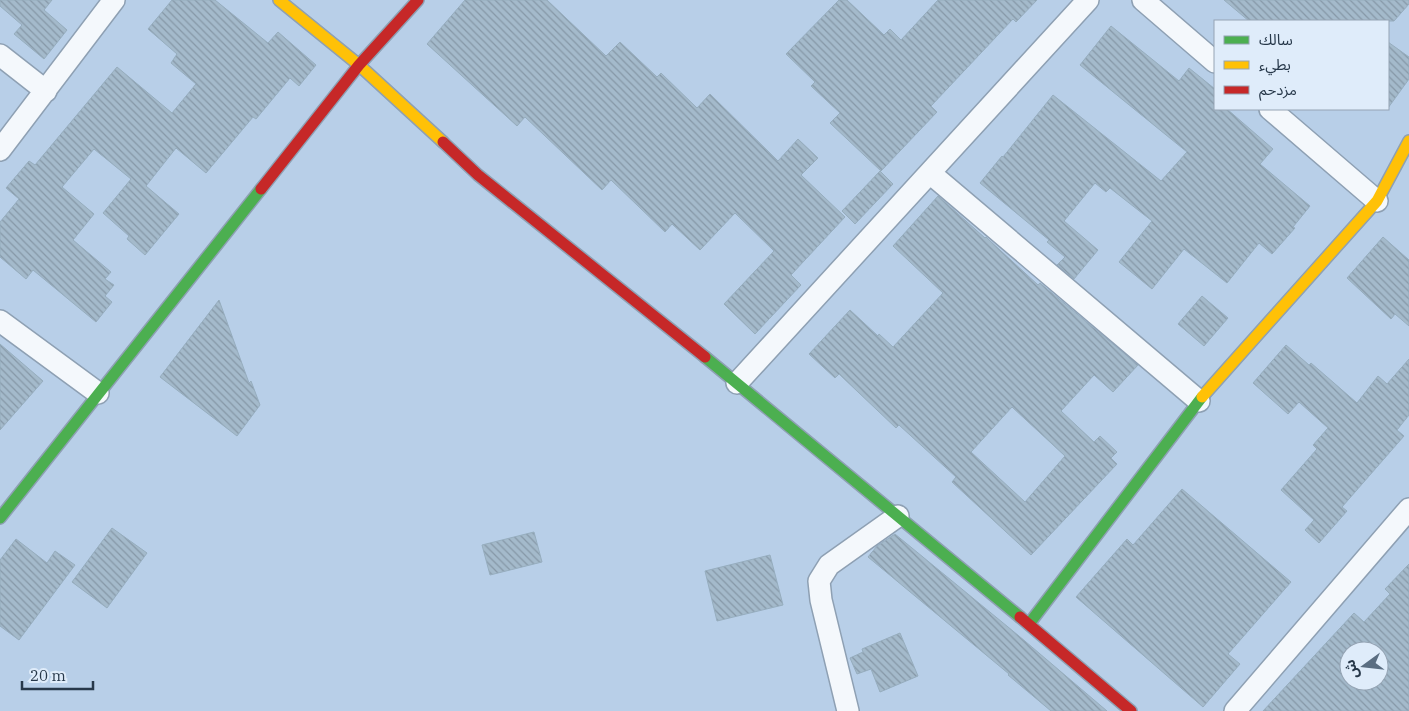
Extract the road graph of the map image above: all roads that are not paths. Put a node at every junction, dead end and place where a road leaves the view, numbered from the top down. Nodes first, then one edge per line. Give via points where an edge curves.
1 (114, 0) edge
2 (279, 0) edge
3 (418, 0) edge
4 (1088, 0) edge
5 (1143, 0) edge
6 (0, 55) edge
7 (1214, 61) edge
8 (358, 65) junction
9 (46, 91) junction
10 (1271, 110) edge
11 (1409, 141) edge
12 (0, 150) edge
13 (930, 174) junction
14 (1378, 201) junction
15 (0, 320) edge
16 (737, 384) junction
17 (98, 393) junction
18 (1200, 402) junction
19 (1409, 509) edge
20 (898, 516) junction
21 (0, 518) edge
22 (1029, 624) junction
23 (848, 711) edge
24 (1131, 711) edge
25 (1235, 711) edge

1 - 9 street
2 - 8 street
3 - 8 street
4 - 13 street
5 - 7 street
6 - 9 street
8 - 16 street via 478,175
8 - 17 street
9 - 12 street
10 - 14 street
11 - 14 street
13 - 16 street
13 - 18 street
14 - 18 street
15 - 17 street
16 - 20 street
17 - 21 street
18 - 22 street
19 - 25 street
20 - 22 street
20 - 23 street via 829,565 819,581 820,600
22 - 24 street

